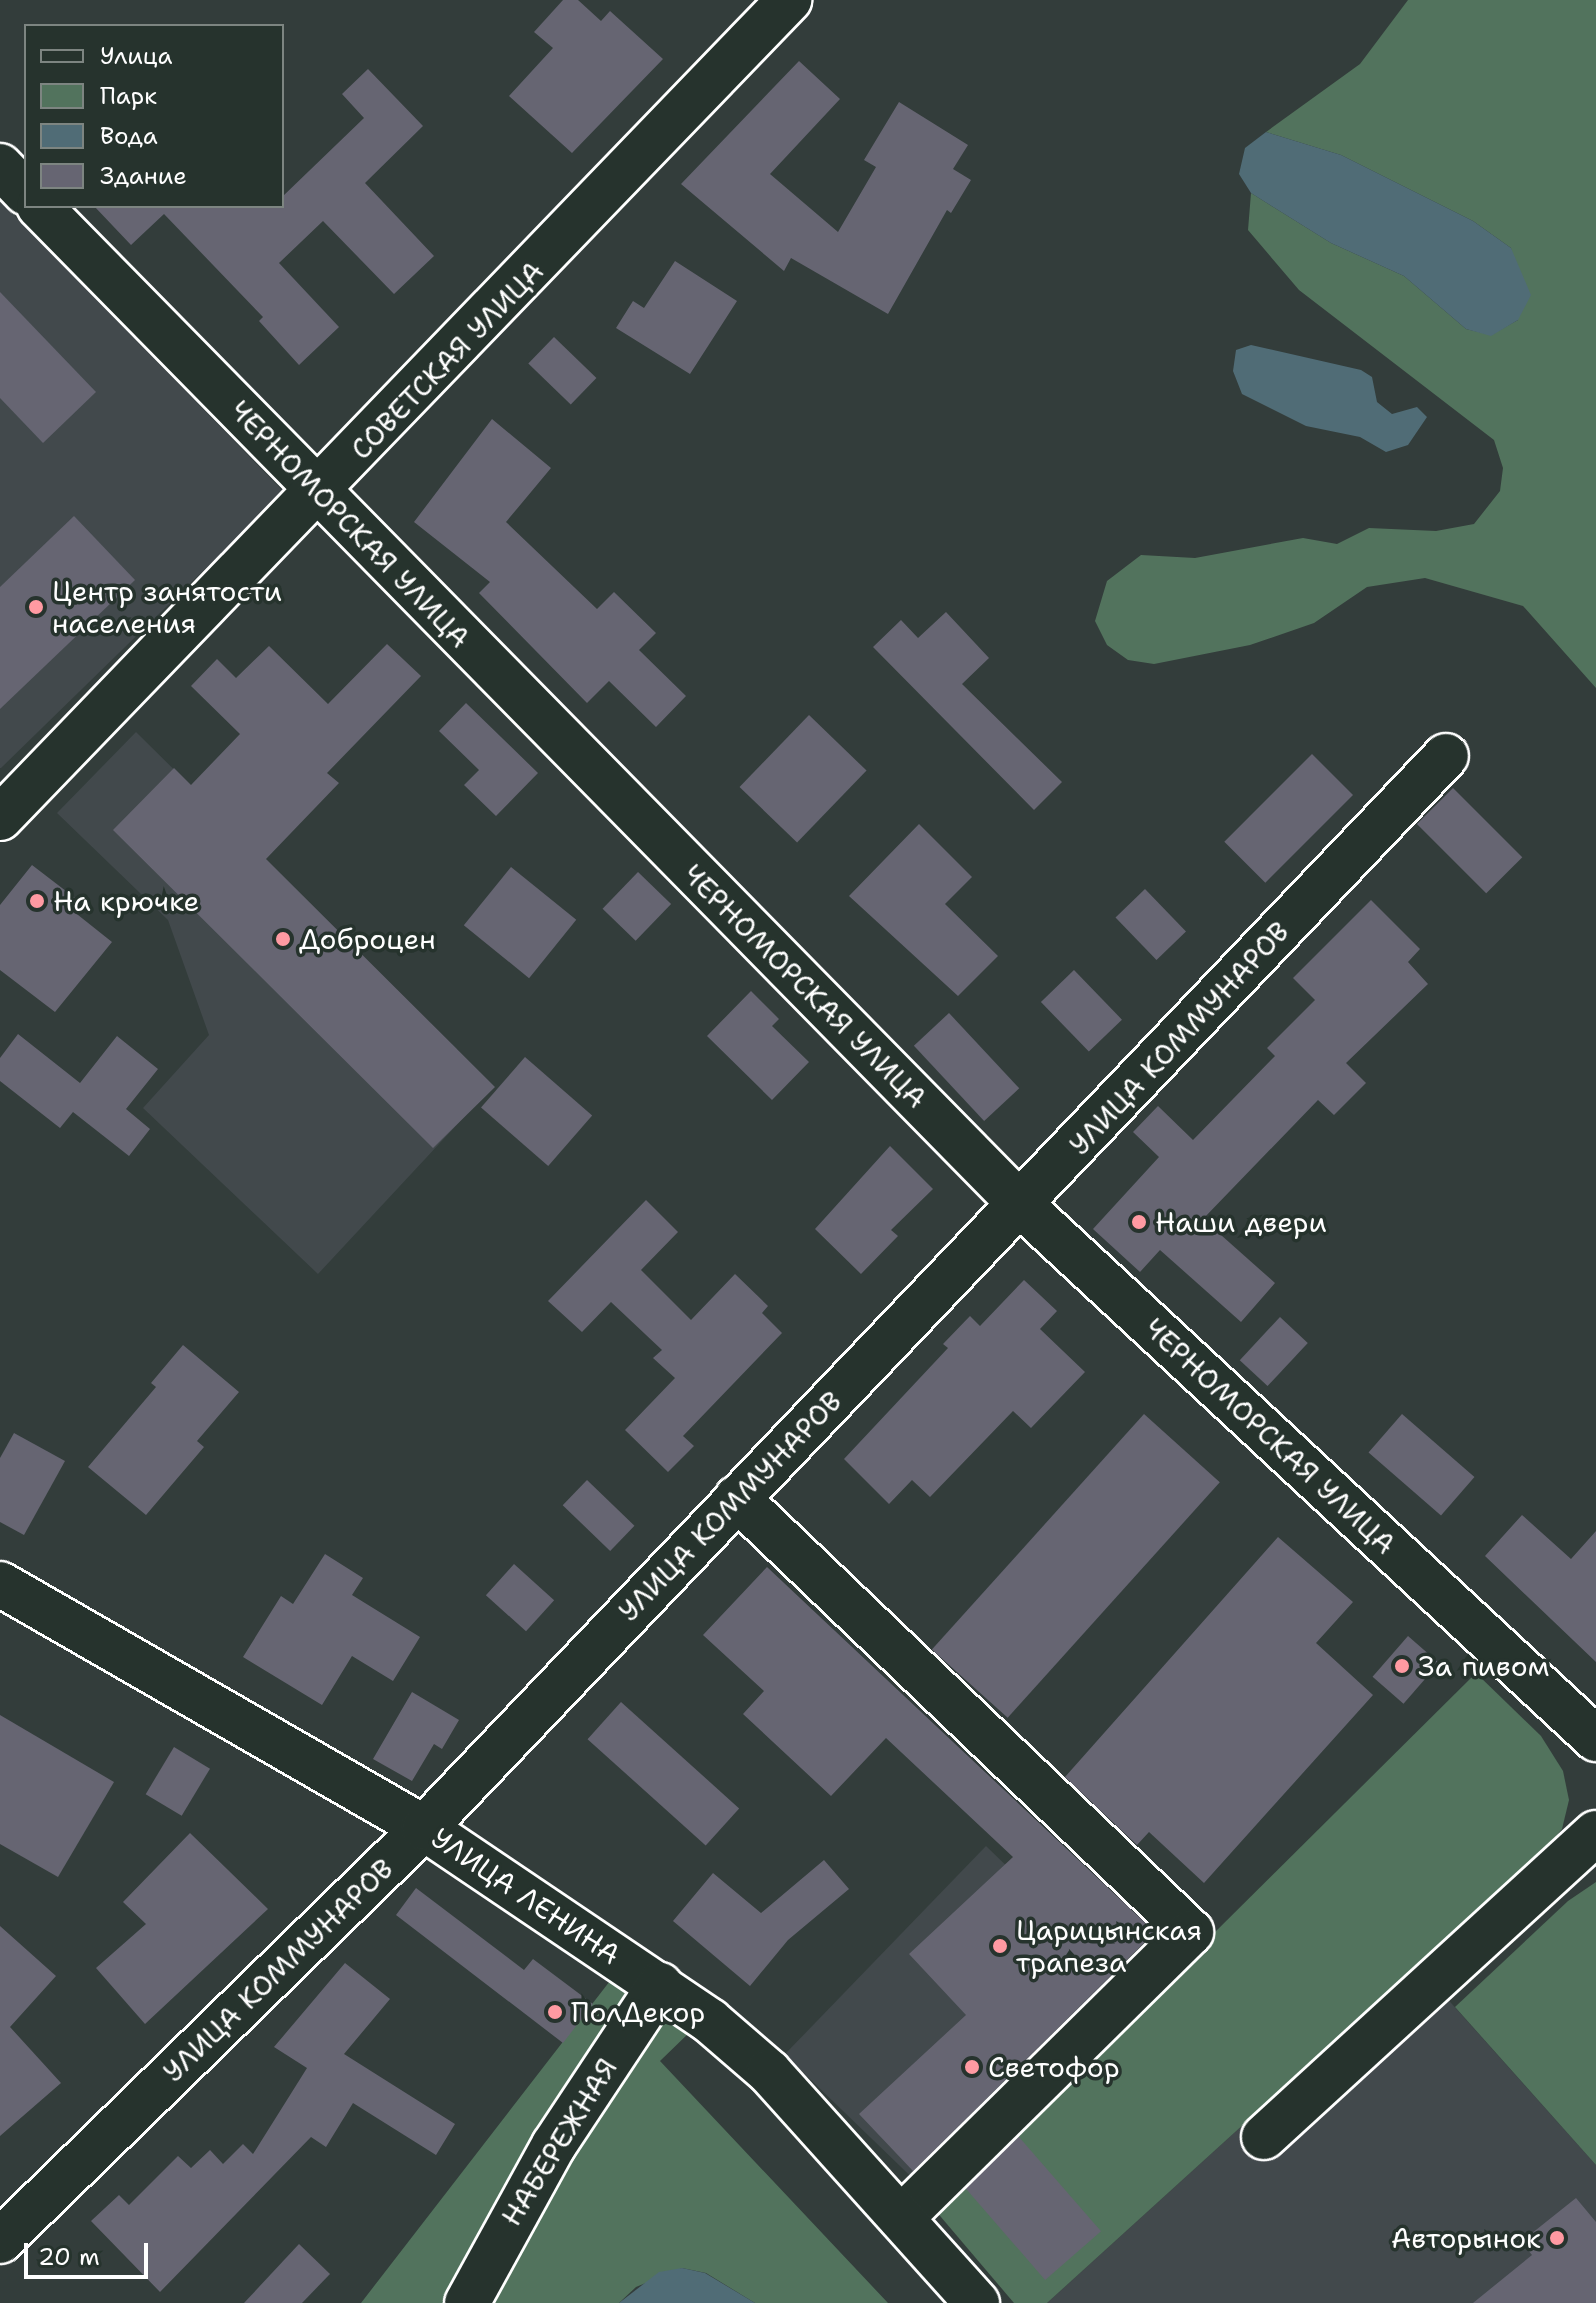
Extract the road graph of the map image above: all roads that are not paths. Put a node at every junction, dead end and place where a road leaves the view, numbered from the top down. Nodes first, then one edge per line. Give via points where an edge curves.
1 (789, 0) edge
2 (0, 166) edge
3 (24, 191) edge
4 (41, 208) edge
5 (319, 493) junction
6 (1446, 756) dead end
7 (0, 818) edge
8 (1021, 1205) junction
9 (737, 1498) junction
10 (0, 1584) edge
11 (1596, 1739) edge
12 (424, 1828) junction
13 (1596, 1833) edge
14 (660, 1985) junction
15 (1264, 2137) dead end
16 (901, 2218) junction
17 (0, 2241) edge
18 (467, 2303) edge
19 (977, 2303) edge

1 - 5 street, СОВЕТСКАЯ УЛИЦА
2 - 3 street
4 - 5 street, ЧЕРНОМОРСКАЯ УЛИЦА
5 - 7 street, СОВЕТСКАЯ УЛИЦА
5 - 8 street, ЧЕРНОМОРСКАЯ УЛИЦА
6 - 8 street, УЛИЦА КОММУНАРОВ
8 - 9 street, УЛИЦА КОММУНАРОВ
8 - 11 street, ЧЕРНОМОРСКАЯ УЛИЦА
9 - 12 street, УЛИЦА КОММУНАРОВ
9 - 16 street via 1191,1932
10 - 12 street, УЛИЦА ЛЕНИНА
12 - 14 street, УЛИЦА ЛЕНИНА
12 - 17 street, УЛИЦА КОММУНАРОВ
13 - 15 street
14 - 16 street, УЛИЦА ЛЕНИНА via 769,2072
14 - 18 street, НАБЕРЕЖНАЯ via 554,2145
16 - 19 street, УЛИЦА ЛЕНИНА

